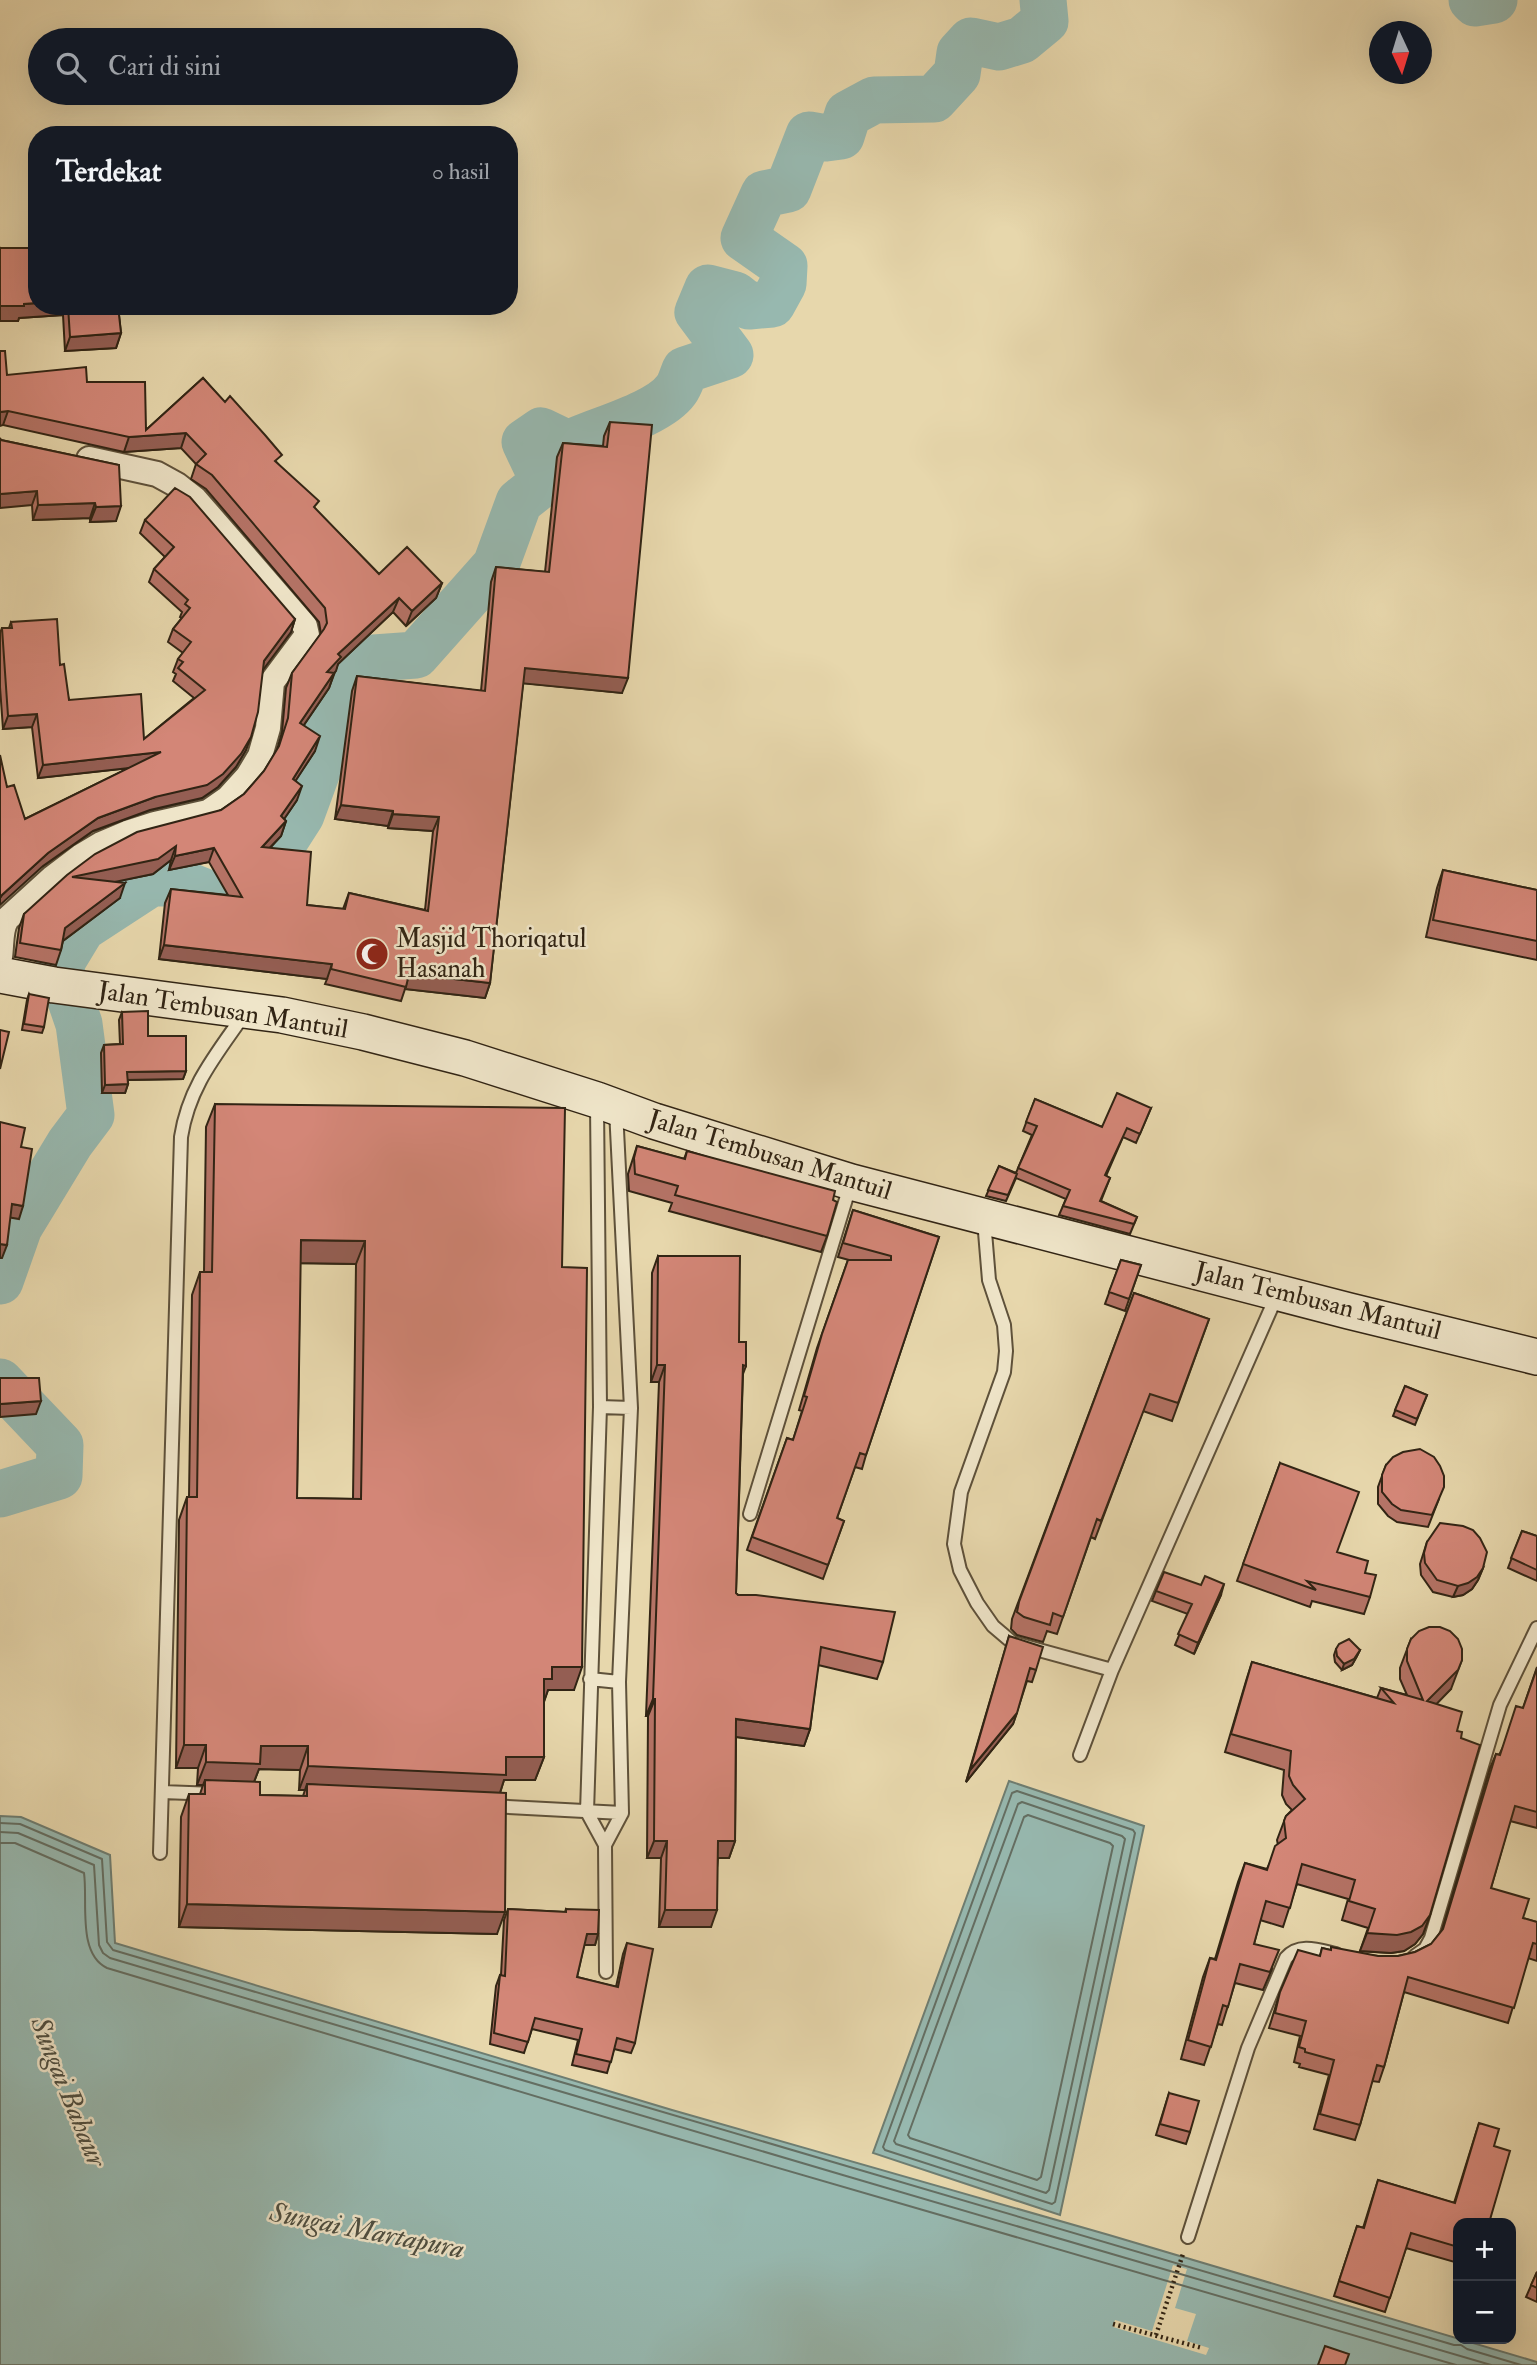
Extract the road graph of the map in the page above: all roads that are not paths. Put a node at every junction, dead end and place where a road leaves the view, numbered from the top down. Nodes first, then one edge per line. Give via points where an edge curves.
1 (68, 455) edge
2 (0, 957) edge
3 (0, 975) edge
4 (247, 1010) junction
5 (606, 1103) junction
6 (851, 1182) junction
7 (984, 1216) junction
8 (1278, 1292) junction
9 (1537, 1357) edge
10 (600, 1407) junction
11 (631, 1408) junction
12 (750, 1514) dead end
13 (1537, 1628) edge
14 (1112, 1670) junction
15 (590, 1679) junction
16 (619, 1682) junction
17 (1080, 1755) dead end
18 (162, 1792) junction
19 (232, 1795) edge
20 (482, 1806) edge
21 (587, 1812) junction
22 (622, 1813) junction
23 (605, 1845) junction
24 (160, 1853) dead end
25 (1349, 1957) edge
26 (1398, 1962) edge
27 (606, 1972) dead end
28 (1188, 2237) road end

1 - 2 street via 157,474 177,485 195,499 305,626 307,635 272,682 260,756 228,798 208,812 127,833 80,856 7,919
3 - 4 street, Jalan Tembusan Mantuil
4 - 5 street, Jalan Tembusan Mantuil via 453,1055
4 - 18 lane via 201,1077 185,1111 181,1137
5 - 6 street, Jalan Tembusan Mantuil
5 - 10 lane
5 - 11 lane
6 - 7 street, Jalan Tembusan Mantuil
6 - 12 lane
7 - 8 street, Jalan Tembusan Mantuil
7 - 14 lane via 989,1280 1004,1325 1006,1351 1004,1372 961,1492 954,1545 960,1570 993,1626 1013,1643
8 - 9 street, Jalan Tembusan Mantuil
8 - 14 lane
10 - 11 lane
10 - 15 lane
11 - 16 lane
13 - 26 lane via 1500,1705 1431,1938 1425,1950
14 - 17 lane
15 - 16 lane
15 - 21 lane
16 - 22 lane
18 - 19 lane
18 - 24 lane
20 - 21 lane
21 - 22 lane
21 - 23 lane
22 - 23 lane
23 - 27 lane
25 - 28 lane via 1306,1948 1286,1958 1248,2048

